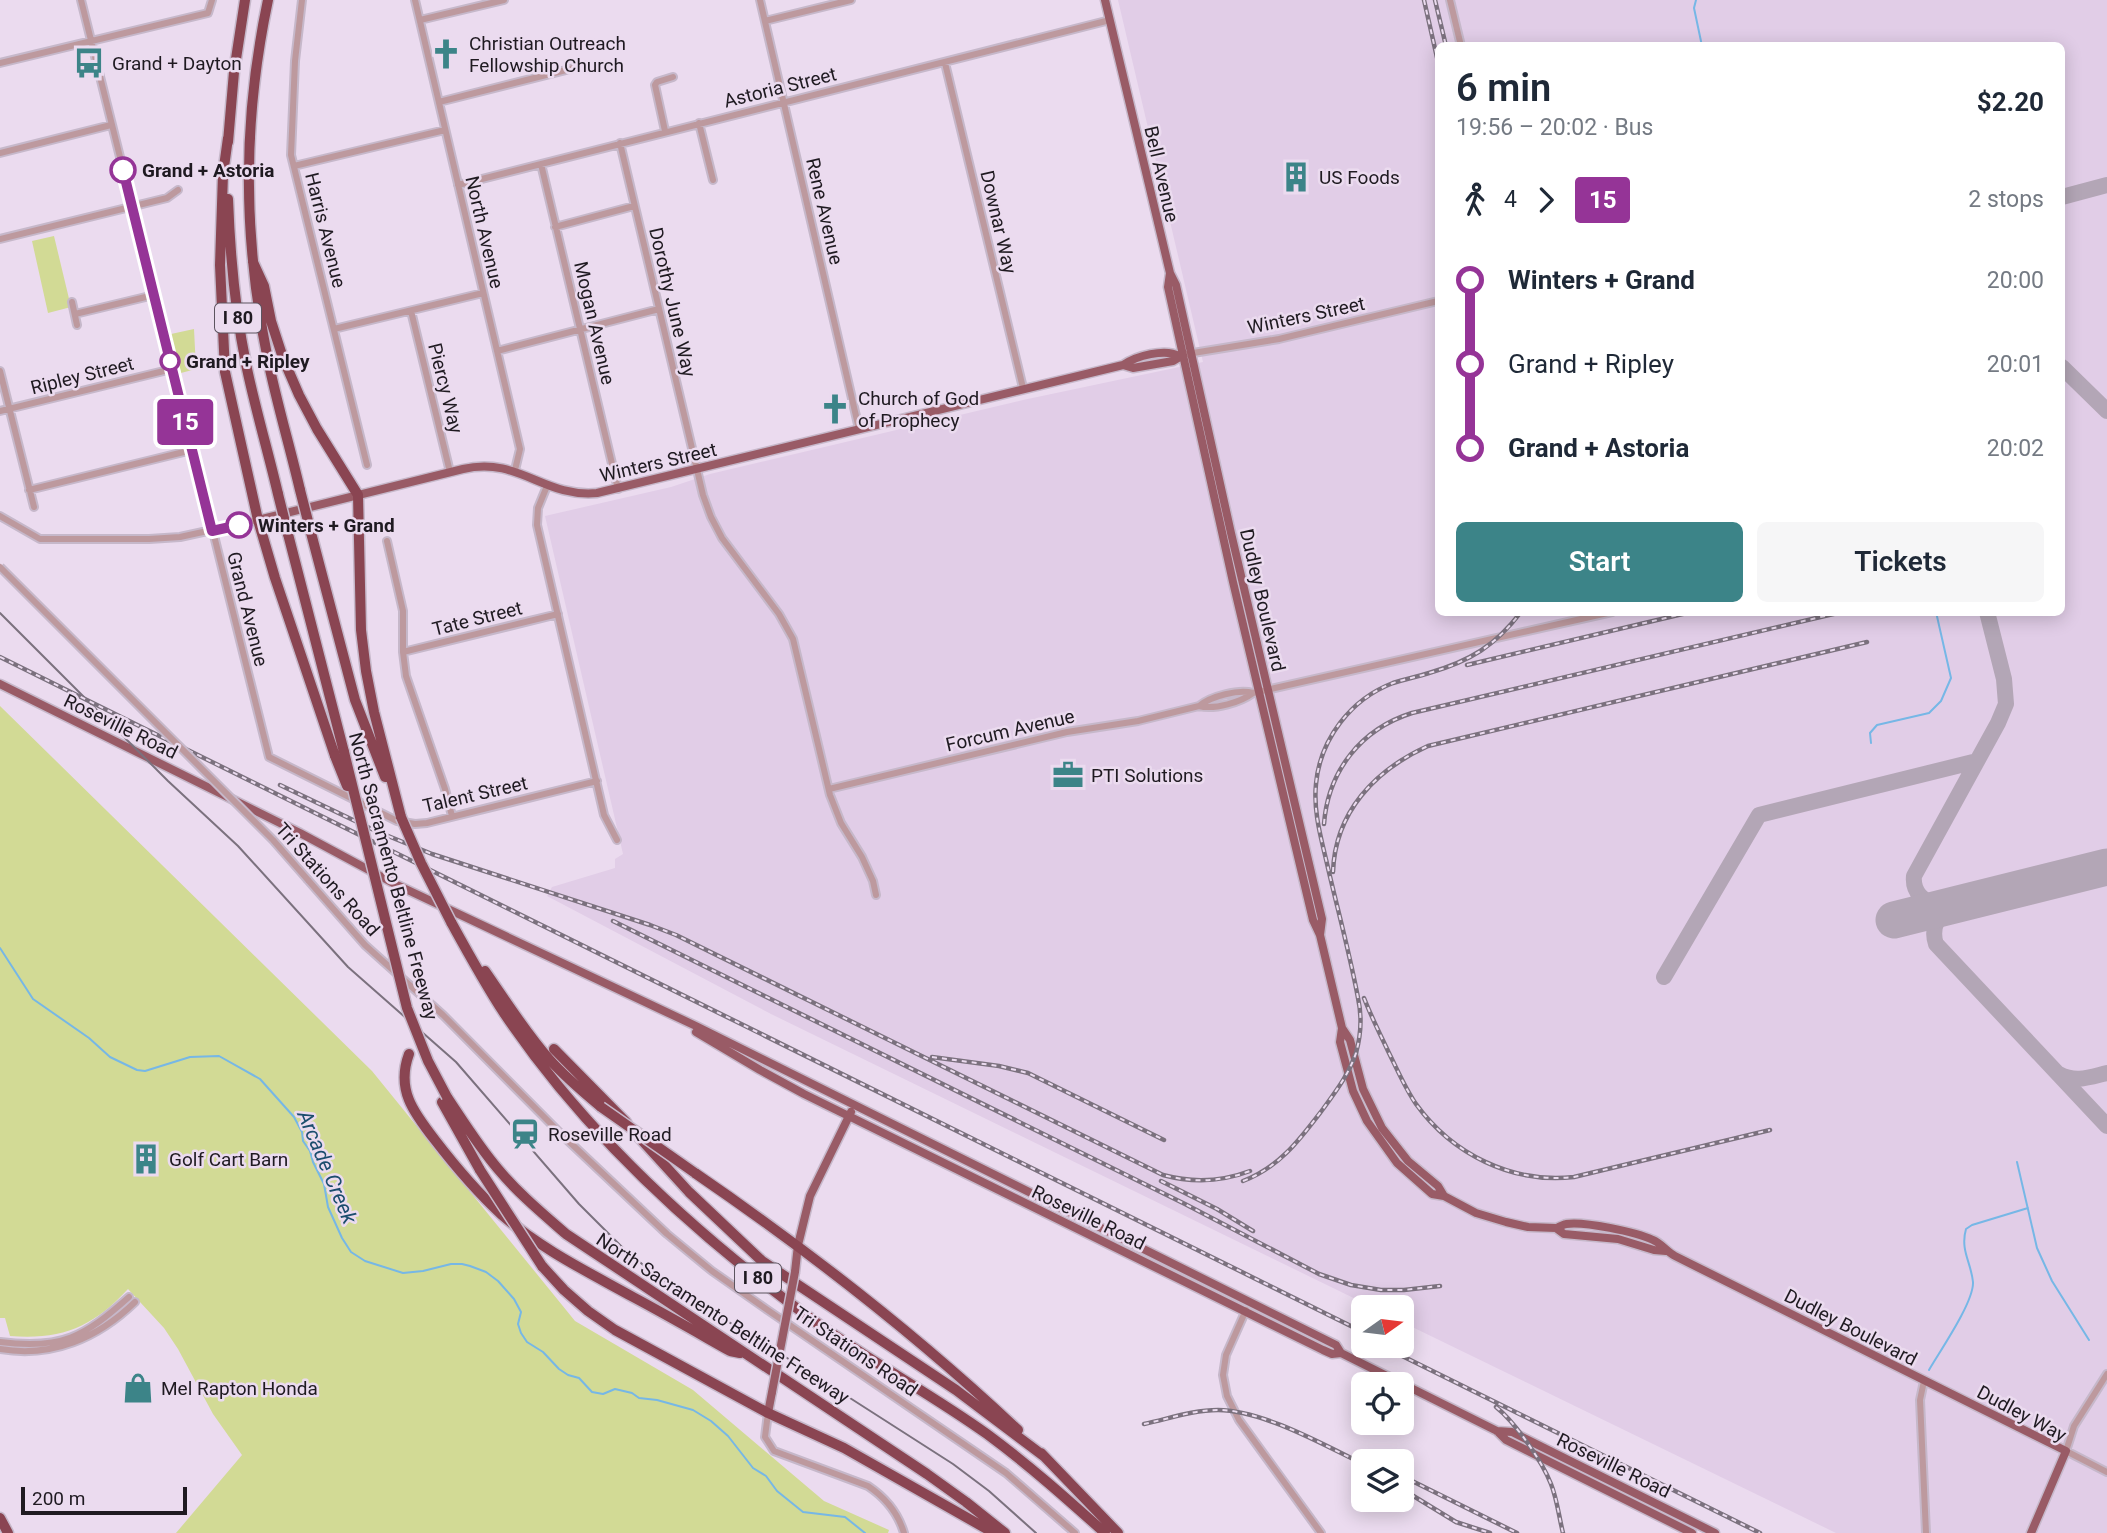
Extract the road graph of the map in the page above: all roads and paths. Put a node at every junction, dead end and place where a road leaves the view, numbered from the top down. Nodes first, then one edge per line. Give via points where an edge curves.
1 (81, 0) edge
2 (212, 0) edge
3 (245, 0) edge
4 (268, 0) edge
5 (302, 0) edge
6 (415, 0) edge
7 (504, 0) edge
8 (760, 0) edge
9 (851, 0) edge
10 (1105, 0) edge
11 (1450, 0) edge
12 (420, 20) junction
13 (1110, 20) junction
14 (765, 21) junction
15 (90, 41) junction
16 (1460, 42) edge
17 (0, 63) edge
18 (945, 63) junction
19 (586, 65) dead end
20 (673, 77) dead end
21 (439, 102) junction
22 (783, 103) junction
23 (699, 124) junction
24 (111, 125) junction
25 (445, 130) junction
26 (664, 131) junction
27 (228, 138) junction
28 (620, 143) junction
29 (0, 153) edge
30 (541, 164) junction
31 (294, 166) junction
32 (713, 180) dead end
33 (458, 185) junction
34 (178, 190) dead end
35 (132, 206) junction
36 (634, 206) junction
37 (555, 226) junction
38 (0, 239) edge
39 (253, 262) junction
40 (483, 293) junction
41 (154, 295) junction
42 (72, 302) dead end
43 (1435, 302) edge
44 (659, 309) junction
45 (411, 310) junction
46 (75, 314) junction
47 (77, 325) dead end
48 (334, 329) junction
49 (580, 330) junction
50 (497, 351) junction
51 (1185, 355) junction
52 (172, 369) junction
53 (0, 371) edge
54 (1023, 388) junction
55 (9, 409) junction
56 (0, 411) edge
57 (859, 429) junction
58 (192, 450) junction
59 (367, 465) dead end
60 (697, 469) junction
61 (514, 470) junction
62 (450, 472) junction
63 (547, 486) junction
64 (618, 489) junction
65 (29, 490) junction
66 (358, 495) junction
67 (34, 508) dead end
68 (0, 516) edge
69 (258, 520) junction
70 (212, 531) junction
71 (387, 541) dead end
72 (0, 567) edge
73 (558, 614) junction
74 (1589, 616) edge
75 (403, 652) junction
76 (0, 684) edge
77 (1260, 692) junction
78 (379, 749) junction
79 (339, 754) junction
80 (597, 781) junction
81 (829, 789) junction
82 (363, 803) joint
83 (452, 817) junction
84 (617, 840) dead end
85 (876, 894) dead end
86 (451, 922) junction
87 (679, 1020) junction
88 (554, 1049) dead end
89 (409, 1054) dead end
90 (444, 1100) junction
91 (854, 1106) junction
92 (849, 1116) junction
93 (798, 1245) junction
94 (1250, 1302) junction
95 (1245, 1312) junction
96 (0, 1342) edge
97 (0, 1349) edge
98 (1340, 1353) junction
99 (748, 1355) junction
100 (2107, 1374) edge
101 (1924, 1381) junction
102 (768, 1413) junction
103 (1497, 1431) junction
104 (2066, 1451) junction
105 (1045, 1457) junction
106 (2107, 1472) edge
107 (0, 1518) edge
108 (8, 1533) edge
109 (904, 1533) edge
110 (994, 1533) edge
111 (1005, 1533) edge
112 (1074, 1533) edge
113 (1105, 1533) edge
114 (1118, 1533) edge
115 (1321, 1533) edge
116 (1692, 1533) edge
117 (1715, 1533) edge
118 (1926, 1533) edge
119 (2031, 1533) edge

1 - 15 street, Grand Avenue
2 - 15 street via 208,13
3 - 27 highway, North Sacramento Beltline Freeway / I 80
4 - 39 highway, North Sacramento Beltline Freeway / I 80 via 250,114 247,174
5 - 31 street, Harris Avenue via 292,99
6 - 12 street, North Avenue
7 - 12 street
8 - 14 street, Rene Avenue
9 - 14 street
10 - 13 main road, Bell Avenue
11 - 16 street
12 - 21 street, North Avenue
13 - 18 street, Astoria Street
13 - 51 main road, Bell Avenue
14 - 22 street, Rene Avenue
15 - 17 street
15 - 24 street, Grand Avenue
18 - 22 street, Astoria Street
18 - 54 street, Downar Way
19 - 21 street
20 - 26 street via 655,85
21 - 25 street, North Avenue
22 - 23 street, Astoria Street
22 - 57 street, Rene Avenue
23 - 26 street, Astoria Street
23 - 32 street
24 - 29 street
24 - 35 street, Grand Avenue
25 - 31 street
25 - 33 street, North Avenue
26 - 28 street, Astoria Street
27 - 69 highway via 220,265 225,358
27 - 79 highway, North Sacramento Beltline Freeway / I 80, bridge via 230,242 246,363
28 - 30 street, Astoria Street
28 - 36 street, Dorothy June Way
30 - 33 street, Astoria Street
30 - 37 street, Mogan Avenue
31 - 48 street, Harris Avenue
33 - 40 street, North Avenue
34 - 35 street via 167,198
35 - 38 street
35 - 41 street, Grand Avenue
36 - 37 street
36 - 44 street, Dorothy June Way
37 - 49 street, Mogan Avenue
39 - 66 highway via 299,395
39 - 78 highway, North Sacramento Beltline Freeway / I 80, bridge via 268,362 310,529 355,700
40 - 45 street
40 - 50 street, North Avenue
41 - 46 street
41 - 52 street, Grand Avenue
42 - 46 street
43 - 51 street, Winters Street via 1283,338
44 - 49 street
44 - 60 street, Dorothy June Way
45 - 48 street
45 - 62 street, Piercy Way
46 - 47 street
48 - 59 street, Harris Avenue
49 - 50 street
49 - 64 street, Mogan Avenue
50 - 61 street, North Avenue via 520,449
51 - 54 main road, Winters Street
51 - 77 main road, Dudley Boulevard
52 - 55 street, Ripley Street
52 - 58 street, Grand Avenue
53 - 55 street
54 - 57 main road, Winters Street
55 - 56 street, Ripley Street
55 - 65 street
57 - 60 main road, Winters Street
58 - 65 street
58 - 70 street, Grand Avenue
60 - 64 main road, Winters Street
60 - 81 street, Dorothy June Way via 722,538 793,639
61 - 62 main road, Winters Street via 483,466
61 - 63 main road, Winters Street
62 - 66 main road, Winters Street
63 - 64 main road, Winters Street via 577,494
63 - 73 street via 537,522
65 - 67 street
66 - 69 main road, Winters Street
66 - 78 highway via 361,630
68 - 70 street, Winters Street via 40,539 149,539
69 - 70 street, Winters Street
69 - 79 highway
70 - 82 street, Grand Avenue via 269,757
71 - 75 street via 402,604
72 - 112 street, Tri Stations Road, bridge via 273,840 365,945 667,1234 780,1319 1006,1473
73 - 75 street, Tate Street
73 - 80 street
74 - 77 street, Forcum Avenue
75 - 83 street via 409,686
76 - 87 main road, Roseville Road via 395,884
77 - 81 street, Forcum Avenue via 1245,691 1138,721 1067,732
77 - 101 main road, Dudley Boulevard via 1322,919 1320,935 1353,1091 1367,1121 1408,1174 1432,1194 1490,1218 1666,1251
78 - 86 highway, North Sacramento Beltline Freeway / I 80, bridge via 401,817
79 - 90 highway, North Sacramento Beltline Freeway, bridge via 407,1008 425,1067
80 - 83 street, Talent Street
80 - 84 street via 604,815
81 - 85 street, Dorothy June Way
82 - 83 street, Talent Street via 407,823
86 - 93 highway, bridge via 525,1029 576,1087
86 - 113 highway, North Sacramento Beltline Freeway / I 80 via 535,1056 619,1155 674,1208 812,1320 986,1434
87 - 91 main road, Roseville Road
87 - 92 main road, Roseville Road via 760,1070
88 - 105 highway via 689,1192 762,1261 956,1390
89 - 99 highway via 403,1077 409,1100 455,1166 503,1215 590,1274 730,1351
90 - 99 highway, North Sacramento Beltline Freeway via 530,1203 588,1250
90 - 102 highway, bridge via 480,1170 542,1266 564,1290 615,1330
91 - 92 main road
91 - 94 main road, Roseville Road
92 - 93 main road via 810,1196
92 - 95 main road, Roseville Road
93 - 102 main road, bridge
93 - 105 highway via 930,1350
94 - 95 street
94 - 98 main road, Roseville Road via 1336,1345
95 - 98 main road, Roseville Road via 1332,1354
95 - 115 street via 1226,1355 1227,1396 1239,1420
96 - 97 street via 40,1345 66,1339 129,1302 107,1326 85,1339 30,1352
98 - 103 main road, Roseville Road
99 - 111 highway, North Sacramento Beltline Freeway
100 - 104 street via 2074,1426
101 - 104 main road, Dudley Way
101 - 118 street, Dudley Boulevard via 1920,1400
102 - 109 street via 765,1437 774,1451 868,1486 893,1509
102 - 110 highway via 844,1448
103 - 116 main road, Roseville Road via 1506,1440
103 - 117 main road, Roseville Road via 1511,1432
104 - 106 street
104 - 119 main road, Dudley Way
105 - 114 highway
107 - 108 highway

